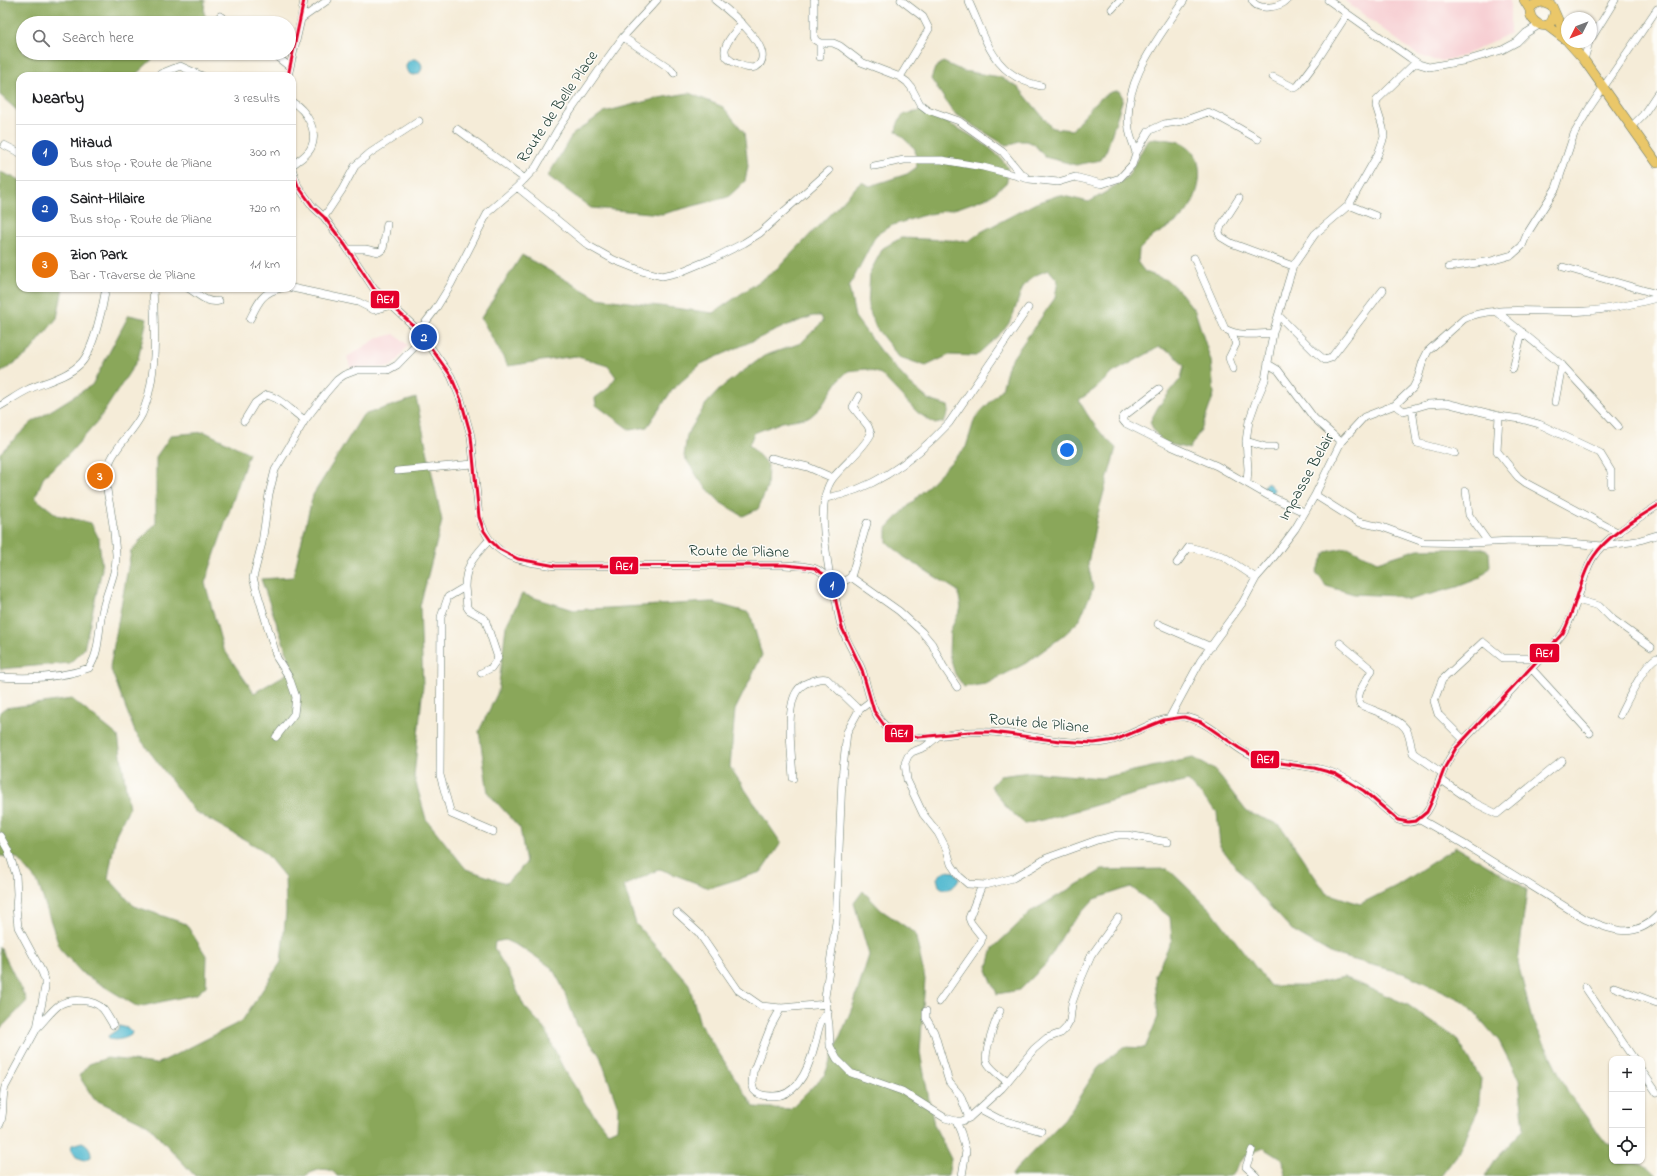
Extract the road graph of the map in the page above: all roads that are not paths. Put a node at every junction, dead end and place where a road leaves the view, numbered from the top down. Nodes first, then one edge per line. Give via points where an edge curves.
1 (304, 0) edge
2 (328, 0) edge
3 (657, 0) edge
4 (715, 0) edge
5 (814, 0) edge
6 (901, 0) edge
7 (968, 0) edge
8 (1120, 0) edge
9 (1184, 0) edge
10 (1252, 0) edge
11 (1287, 0) edge
12 (1328, 0) edge
13 (1524, 0) edge
14 (1615, 0) edge
15 (1540, 1) edge
16 (1112, 9) dead end
17 (1657, 9) edge
18 (1347, 14) junction
19 (1531, 14) junction
20 (1554, 14) junction
21 (301, 19) junction
22 (742, 23) junction
23 (1542, 25) junction
24 (1561, 29) edge
25 (1597, 29) edge
26 (1526, 33) junction
27 (623, 37) junction
28 (1561, 37) edge
29 (296, 41) edge
30 (820, 43) junction
31 (1573, 48) edge
32 (1587, 48) edge
33 (820, 57) dead end
34 (281, 60) edge
35 (292, 60) edge
36 (1584, 60) junction
37 (1416, 62) junction
38 (290, 67) junction
39 (165, 72) edge
40 (193, 72) edge
41 (289, 72) edge
42 (674, 73) dead end
43 (900, 76) junction
44 (1273, 77) dead end
45 (1041, 86) dead end
46 (1604, 88) junction
47 (1657, 94) edge
48 (296, 106) edge
49 (419, 121) dead end
50 (1632, 126) junction
51 (457, 129) dead end
52 (1258, 139) dead end
53 (4, 145) dead end
54 (16, 151) edge
55 (1136, 153) junction
56 (296, 162) edge
57 (1657, 163) edge
58 (874, 166) dead end
59 (829, 171) dead end
60 (525, 178) junction
61 (1029, 179) junction
62 (296, 187) edge
63 (517, 187) junction
64 (1239, 198) dead end
65 (1349, 205) junction
66 (1376, 216) dead end
67 (324, 217) junction
68 (387, 224) dead end
69 (348, 249) junction
70 (1194, 258) dead end
71 (1293, 266) junction
72 (1449, 267) dead end
73 (1563, 267) dead end
74 (296, 289) edge
75 (1383, 290) dead end
76 (105, 292) edge
77 (153, 292) edge
78 (194, 292) edge
79 (268, 292) edge
80 (1657, 294) edge
81 (1657, 298) edge
82 (219, 301) dead end
83 (391, 305) junction
84 (1028, 308) dead end
85 (1496, 311) junction
86 (1279, 316) junction
87 (250, 319) dead end
88 (1231, 332) junction
89 (1522, 332) junction
90 (1273, 333) junction
91 (422, 334) junction
92 (1268, 364) junction
93 (1562, 365) junction
94 (1232, 369) dead end
95 (1513, 369) dead end
96 (1159, 390) dead end
97 (859, 396) dead end
98 (1555, 402) dead end
99 (1395, 405) junction
100 (0, 406) edge
101 (1412, 409) junction
102 (1499, 416) junction
103 (305, 420) junction
104 (244, 421) dead end
105 (1618, 426) dead end
106 (1246, 441) junction
107 (1340, 442) junction
108 (1274, 447) dead end
109 (1455, 453) dead end
110 (771, 458) dead end
111 (473, 464) junction
112 (397, 471) dead end
113 (833, 478) junction
114 (1246, 483) junction
115 (1611, 484) dead end
116 (1466, 491) dead end
117 (1315, 495) junction
118 (826, 498) junction
119 (1657, 506) edge
120 (1304, 512) junction
121 (867, 523) dead end
122 (1619, 533) junction
123 (1657, 535) edge
124 (489, 540) junction
125 (1488, 542) junction
126 (1602, 546) junction
127 (1177, 563) dead end
128 (851, 577) junction
129 (1256, 578) junction
130 (465, 587) junction
131 (832, 587) junction
132 (1577, 600) junction
133 (1158, 624) dead end
134 (1340, 643) dead end
135 (1211, 647) junction
136 (1651, 647) dead end
137 (1541, 658) junction
138 (1657, 658) edge
139 (1531, 668) junction
140 (481, 673) dead end
141 (0, 677) edge
142 (958, 687) dead end
143 (871, 702) junction
144 (859, 710) junction
145 (1620, 715) dead end
146 (1170, 717) junction
147 (1590, 733) dead end
148 (276, 737) dead end
149 (937, 737) junction
150 (1464, 740) junction
151 (1562, 762) dead end
152 (1441, 776) junction
153 (793, 778) dead end
154 (1420, 819) junction
155 (493, 832) dead end
156 (0, 836) edge
157 (1168, 842) dead end
158 (982, 885) junction
159 (677, 914) dead end
160 (1657, 916) edge
161 (1118, 918) dead end
162 (1585, 987) dead end
163 (1614, 987) dead end
164 (939, 1002) dead end
165 (1657, 1003) edge
166 (827, 1004) junction
167 (781, 1008) junction
168 (926, 1011) dead end
169 (1000, 1011) dead end
170 (828, 1012) junction
171 (114, 1025) dead end
172 (37, 1028) junction
173 (1632, 1056) edge
174 (1645, 1075) edge
175 (1007, 1082) junction
176 (1657, 1093) edge
177 (980, 1109) junction
178 (969, 1118) junction
179 (956, 1121) junction
180 (0, 1124) edge
181 (1041, 1131) dead end
182 (1252, 1150) dead end
183 (962, 1176) edge
184 (1256, 1176) edge

1 - 21 street
2 - 21 street
3 - 27 street, Route de Belle Place
4 - 22 street
5 - 30 street via 814,36
6 - 43 street via 923,17 929,29
7 - 45 street via 989,48 1003,68 1014,78
8 - 16 street
9 - 55 street via 1147,57 1132,88 1129,128
10 - 11 street via 1254,4 1264,7 1279,6
12 - 18 street
13 - 19 main road
14 - 25 street
15 - 19 main road via 1534,4
15 - 20 main road via 1549,4
17 - 46 street
18 - 37 street
18 - 44 street via 1298,86 1290,87
19 - 23 main road
19 - 26 street
20 - 23 main road via 1552,20
20 - 24 main road
21 - 29 street
22 - 22 street via 763,55 762,62 756,67 731,62 725,55 727,45
23 - 26 street
23 - 28 main road
26 - 37 street via 1517,42 1502,50 1468,60 1429,67
27 - 42 street
27 - 60 street, Route de Belle Place via 558,129 538,164
30 - 33 street
30 - 43 street via 840,46 861,62
31 - 36 main road
32 - 36 street
34 - 38 street
35 - 38 street
36 - 46 main road
37 - 65 street via 1377,100 1376,106 1384,137 1378,154
38 - 41 street
39 - 40 street via 180,66
43 - 61 street via 912,87 920,104 928,110 959,121 1003,152 1021,174
46 - 50 main road
46 - 72 street via 1574,134 1556,188 1522,246 1512,255
47 - 50 street
48 - 56 street via 310,121 313,137 312,147
49 - 67 street via 370,152 355,166
50 - 57 main road
51 - 60 street
52 - 55 street via 1208,112 1183,121 1164,124 1149,132
53 - 54 street
55 - 61 street via 1132,166 1120,178 1102,184 1075,177 1058,182
58 - 61 street via 904,160 942,160
59 - 63 street via 760,233 714,258 680,272 662,276 614,260 589,246
60 - 63 street, Route de Belle Place
62 - 67 street, Route de Pliane
63 - 91 street, Route de Belle Place via 488,212
64 - 71 street via 1221,226 1221,237
65 - 66 street
65 - 71 street via 1315,234
67 - 69 street, Route de Pliane
68 - 69 street via 381,251
69 - 83 street, Route de Pliane via 374,289
70 - 88 street via 1221,322 1225,329
71 - 86 street
73 - 80 street
74 - 83 street via 358,302 374,310
75 - 86 street via 1331,358 1325,360
76 - 100 street via 101,318 87,356 80,365
77 - 141 street via 154,346 150,388 141,415 130,434 114,453 106,475 116,557 94,660 89,668 56,676
78 - 82 street via 213,303
79 - 87 street via 262,297
81 - 85 street, Impasse Belair via 1587,311
83 - 91 street, Route de Pliane
84 - 118 street via 941,431 896,469 843,495
85 - 89 street
85 - 99 street, Impasse Belair via 1469,316 1428,351 1416,383
86 - 90 street
88 - 90 street
88 - 94 street via 1236,344 1229,358
89 - 93 street
89 - 95 street
90 - 92 street
91 - 103 street, Route de Belle Place via 397,365 388,370 357,370 344,375
91 - 111 street, Route de Pliane via 451,376 461,400 471,436
92 - 106 street via 1266,380 1249,421
92 - 107 street via 1278,370 1314,418
93 - 98 street
93 - 105 street
96 - 114 street via 1124,416 1122,419 1125,423 1217,466
97 - 113 street via 853,407 871,434
99 - 101 street via 1404,412
99 - 107 street, Impasse Belair via 1364,417
101 - 102 street via 1437,403
101 - 109 street via 1417,443
102 - 115 street via 1539,424 1597,450 1611,471
102 - 122 street via 1497,451 1518,477
103 - 104 street via 271,395 266,395 255,403
103 - 148 street, Route de Belle Place via 275,470 253,578 277,658 289,677 296,697 294,714
106 - 108 street via 1266,448
106 - 114 street
107 - 117 street, Impasse Belair
110 - 113 street via 808,467
111 - 112 street
111 - 124 street, Route de Pliane via 479,517 482,530
113 - 118 street
114 - 120 street
116 - 125 street via 1469,514
117 - 120 street, Impasse Belair
117 - 125 street via 1358,522 1382,527 1417,541
118 - 131 street via 824,526
119 - 122 street
120 - 129 street, Impasse Belair via 1295,529
121 - 128 street
122 - 126 street
123 - 126 street
124 - 130 street via 470,562
124 - 131 street, Route de Pliane via 499,551 529,563 556,566 785,565 819,571
125 - 126 street via 1561,542
126 - 132 street via 1589,564
127 - 129 street via 1190,547 1223,556
128 - 131 street
128 - 142 street via 899,611 922,632
129 - 135 street, Impasse Belair via 1243,602
130 - 140 street via 467,606 469,610 485,619 498,658 491,668
130 - 155 street via 448,597 441,617 440,775 451,814
131 - 143 street, Route de Pliane via 842,629 862,669
132 - 136 street via 1599,606
132 - 137 street via 1564,631
133 - 135 street
134 - 152 street via 1372,670 1358,695 1358,702 1401,724 1407,730 1413,753
135 - 146 street, Impasse Belair via 1201,660
137 - 139 street
137 - 150 street via 1503,658 1483,642 1442,680 1434,701 1438,714
138 - 145 street via 1642,675
139 - 147 street
139 - 150 street
143 - 144 street
143 - 149 street, Route de Pliane via 882,723 891,730 916,737
144 - 153 street via 827,679 818,678 801,686 795,694 790,710
144 - 166 street via 847,732 836,922 825,997
146 - 149 street, Route de Pliane via 1128,736 1105,742 1083,743 993,732 969,732
146 - 154 street, Route de Pliane via 1185,717 1198,721 1247,753 1263,760 1326,770 1354,782 1398,820 1407,823
149 - 158 street via 926,747 908,756 905,763 907,780 923,814 938,833 959,876 968,884
150 - 152 street via 1450,756
151 - 152 street via 1497,814 1473,802
152 - 154 street via 1433,800
154 - 160 street via 1571,911 1605,928 1636,930
156 - 172 street via 8,850 16,875 18,927 45,980
157 - 158 street via 1118,835 1047,858 1013,878
158 - 164 street via 969,918 970,923 982,936 981,942
159 - 167 street via 699,933 738,990 761,1006
161 - 175 street via 1091,956 1072,1003 1070,1021 1066,1028 1061,1033 1047,1038 1034,1049
162 - 173 street
163 - 165 street
166 - 167 street
166 - 170 street
167 - 170 street via 771,1026 752,1077 754,1090 761,1095 782,1095 799,1083 810,1060 822,1018
168 - 178 street via 926,1018 934,1032 949,1082 960,1095
169 - 175 street via 985,1057 989,1065
170 - 179 street via 830,1046 837,1059 851,1073 902,1091 945,1118
171 - 172 street via 103,1009 94,1003 79,1001 59,1005
172 - 180 street via 5,1087 2,1098 3,1117
174 - 176 street
175 - 177 street
177 - 178 street
177 - 181 street via 999,1119
178 - 179 street
179 - 183 street via 966,1151
182 - 184 street via 1246,1167

